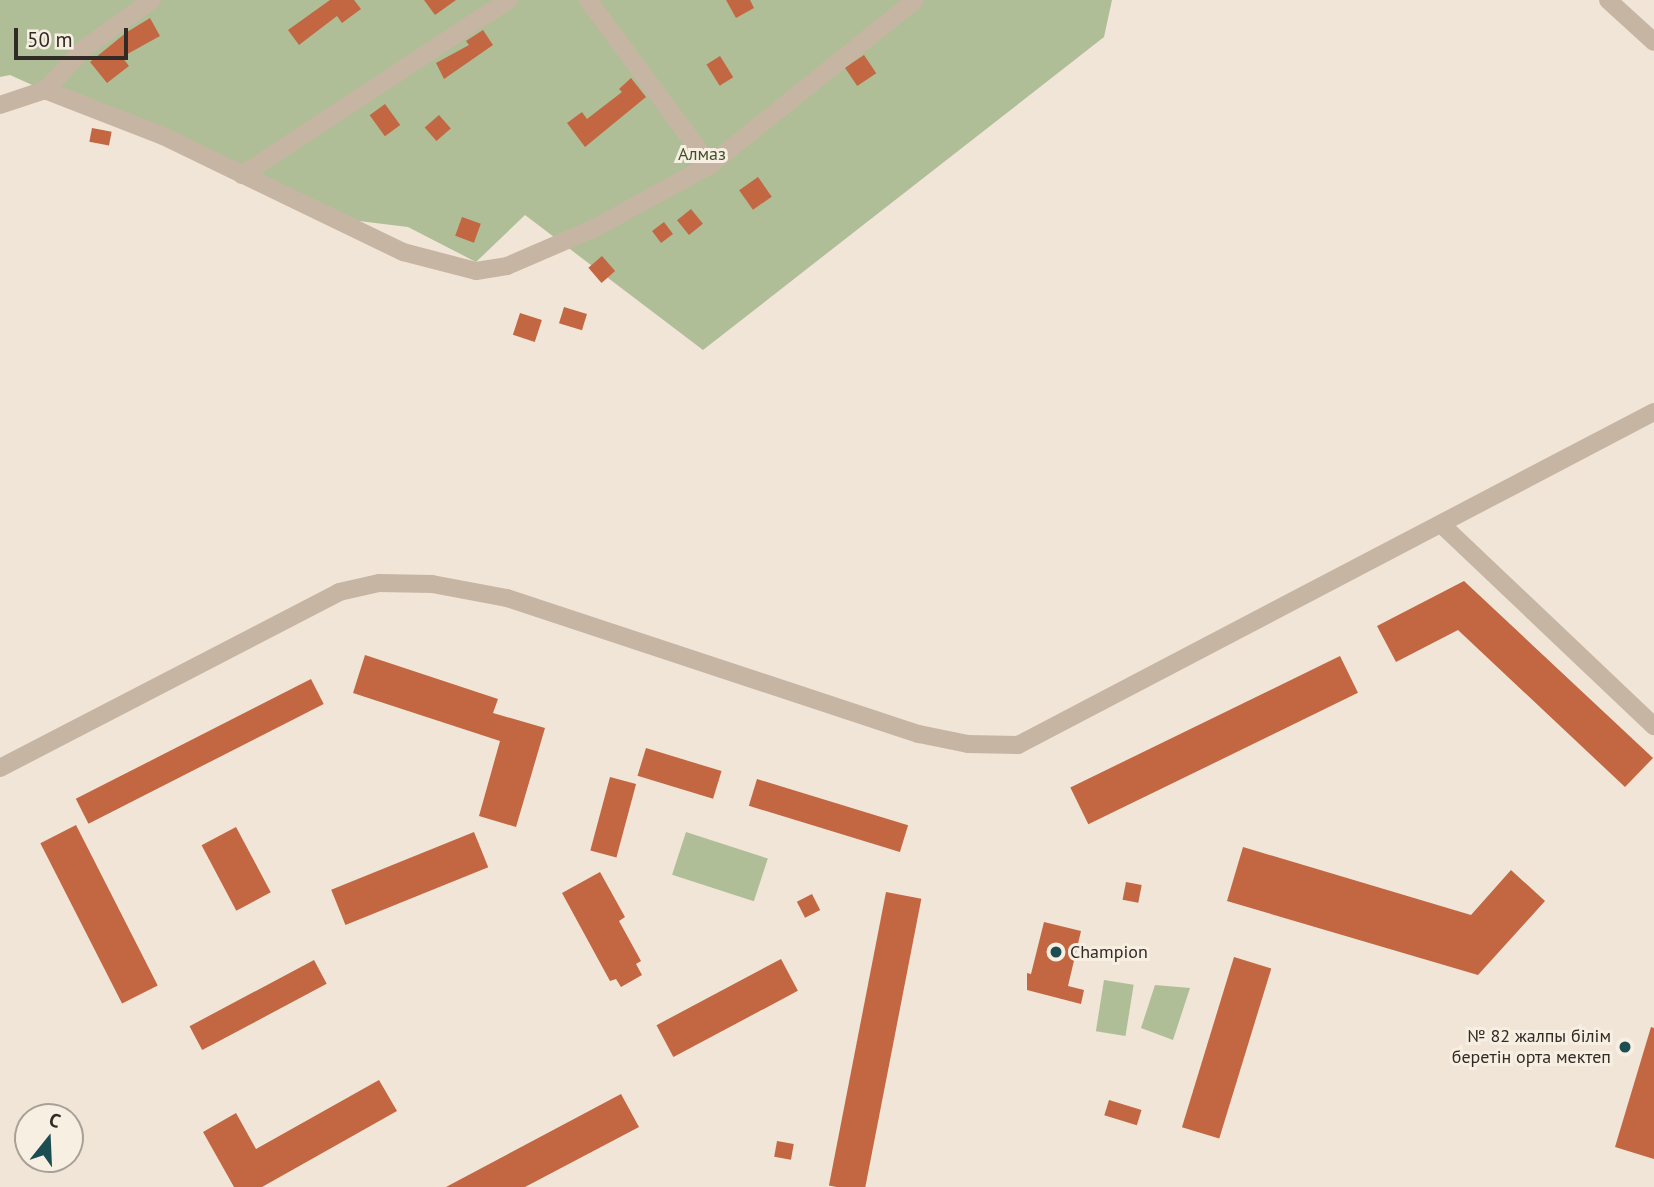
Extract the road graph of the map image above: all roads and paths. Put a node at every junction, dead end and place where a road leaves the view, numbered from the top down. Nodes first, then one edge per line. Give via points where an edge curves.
1 (152, 0) edge
2 (508, 0) edge
3 (588, 0) edge
4 (915, 0) edge
5 (1608, 0) edge
6 (1654, 42) edge
7 (45, 90) junction
8 (0, 105) edge
9 (710, 165) junction
10 (242, 175) junction
11 (1654, 412) edge
12 (1441, 524) junction
13 (1654, 726) edge
14 (0, 768) edge

1 - 7 street via 86,47
2 - 10 street
3 - 9 street
4 - 9 street
5 - 6 street
7 - 8 street
7 - 10 street via 163,136
9 - 10 street via 593,229 508,266 476,271 403,252
11 - 12 street
12 - 13 street
12 - 14 street via 1018,745 968,744 919,734 507,598 432,584 379,583 339,592

